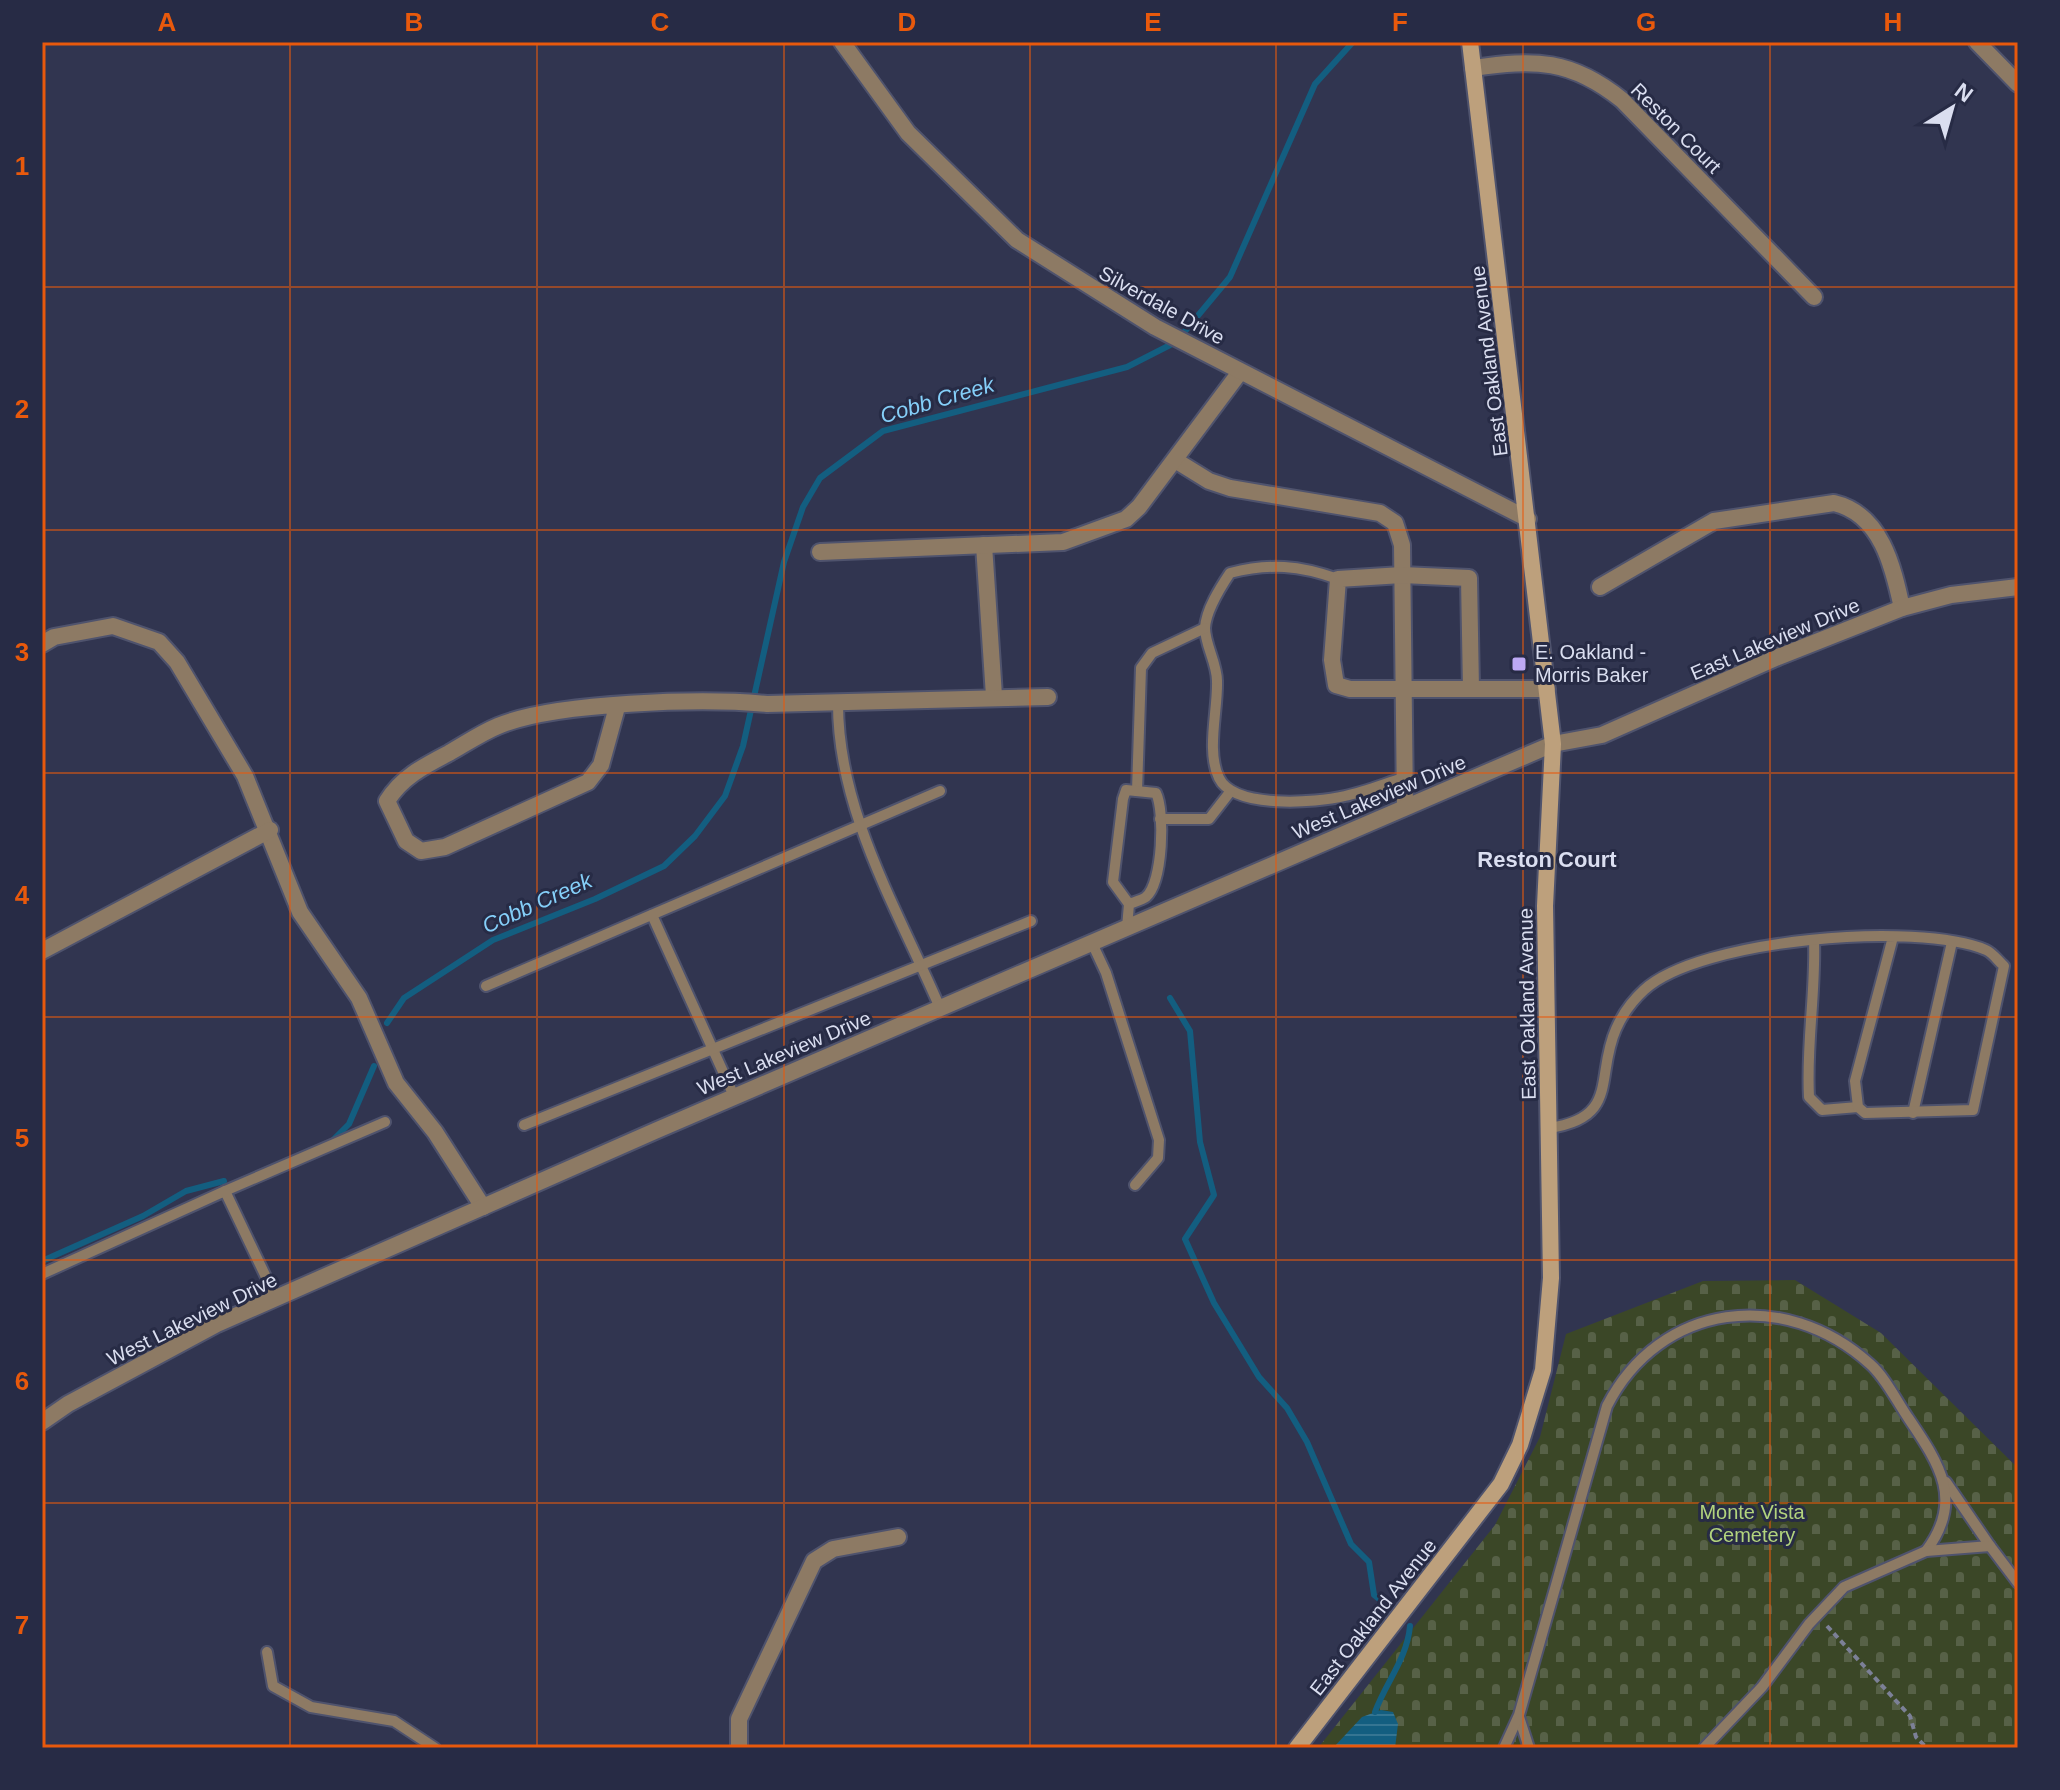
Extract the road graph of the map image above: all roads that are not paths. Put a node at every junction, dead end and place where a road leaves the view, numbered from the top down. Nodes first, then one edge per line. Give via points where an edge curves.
1 (842, 42) edge
2 (1470, 42) edge
3 (1977, 42) edge
4 (1473, 68) junction
5 (2018, 84) edge
6 (1814, 297) dead end
7 (1240, 372) junction
8 (1175, 460) junction
9 (1528, 519) junction
10 (984, 545) junction
11 (820, 552) dead end
12 (1402, 575) junction
13 (1338, 579) junction
14 (1600, 587) dead end
15 (2018, 587) edge
16 (1902, 608) junction
17 (1205, 628) junction
18 (42, 644) edge
19 (1471, 689) junction
20 (1547, 689) junction
21 (1402, 690) junction
22 (994, 696) junction
23 (1048, 697) dead end
24 (838, 701) junction
25 (617, 707) junction
26 (1553, 744) junction
27 (1403, 778) junction
28 (940, 791) dead end
29 (1137, 791) junction
30 (1230, 792) junction
31 (1405, 807) junction
32 (1160, 819) junction
33 (859, 826) junction
34 (270, 830) junction
35 (1129, 904) junction
36 (652, 915) junction
37 (1031, 921) dead end
38 (1127, 928) junction
39 (1893, 937) junction
40 (1814, 940) junction
41 (1952, 942) junction
42 (1092, 943) junction
43 (42, 951) edge
44 (922, 965) junction
45 (486, 986) dead end
46 (940, 1008) junction
47 (713, 1049) junction
48 (734, 1096) junction
49 (1858, 1107) junction
50 (1913, 1113) junction
51 (385, 1122) dead end
52 (524, 1125) dead end
53 (1549, 1128) junction
54 (1135, 1185) dead end
55 (225, 1191) junction
56 (483, 1207) junction
57 (42, 1274) edge
58 (276, 1298) junction
59 (42, 1422) edge
60 (1945, 1480) junction
61 (898, 1537) dead end
62 (1990, 1546) junction
63 (1926, 1551) junction
64 (2018, 1583) edge
65 (267, 1652) dead end
66 (1519, 1715) junction
67 (435, 1748) edge
68 (739, 1748) edge
69 (1297, 1748) edge
70 (1504, 1748) edge
71 (1529, 1748) edge
72 (1704, 1748) edge

1 - 7 street, Silverdale Drive via 908,133 1017,240 1155,327
2 - 4 main road, East Oakland Avenue
3 - 5 street
4 - 6 street, Reston Court via 1546,63 1575,69 1601,83
4 - 9 main road, East Oakland Avenue
7 - 8 street
7 - 9 street, Silverdale Drive
8 - 10 street via 1126,519 1063,542
8 - 12 street via 1230,488 1380,513 1395,523 1402,545
9 - 20 main road, East Oakland Avenue
10 - 11 street
10 - 22 street
12 - 13 street
12 - 19 street via 1469,578
12 - 21 street
13 - 17 lane via 1292,565 1230,573
13 - 21 street via 1332,660 1336,685
14 - 16 street via 1714,521 1834,503 1849,506 1880,538 1893,566
15 - 16 street, East Lakeview Drive via 1951,595
16 - 26 street, East Lakeview Drive via 1602,735
17 - 29 lane via 1152,653 1141,668
17 - 30 lane via 1217,679 1214,758
18 - 34 street via 113,626 159,642 177,662 245,776
19 - 20 street
19 - 21 street
20 - 26 main road, East Oakland Avenue
21 - 27 street
22 - 23 street
22 - 24 street
24 - 25 street via 726,700
24 - 33 lane via 837,742
25 - 25 street via 550,712 499,725 414,771 387,801 406,841 421,851 445,847 588,782 601,765
26 - 31 street, West Lakeview Drive
26 - 53 main road, East Oakland Avenue via 1545,906
27 - 30 lane via 1343,797 1250,800
27 - 31 street
28 - 33 lane
29 - 32 lane via 1156,793
29 - 35 lane via 1126,790 1123,799 1113,882
30 - 32 lane via 1209,819
31 - 38 street, West Lakeview Drive
32 - 35 lane via 1154,886 1146,897
33 - 36 lane
33 - 44 lane
34 - 43 street
34 - 56 street via 300,912 359,998 396,1083
35 - 38 lane
36 - 45 lane
36 - 47 lane
37 - 44 lane
38 - 42 street, West Lakeview Drive
39 - 40 lane
39 - 41 lane
39 - 49 lane via 1855,1081
40 - 49 lane via 1809,1097 1822,1110
40 - 53 lane via 1735,952 1660,976 1630,1003 1615,1031 1604,1085 1593,1109 1576,1124
41 - 50 lane
41 - 50 lane via 1988,950 2004,966 1973,1110
42 - 46 street, West Lakeview Drive
42 - 54 lane via 1159,1140 1158,1158
44 - 46 lane
44 - 47 lane
46 - 48 street, West Lakeview Drive
47 - 48 lane
47 - 52 lane
48 - 56 street, West Lakeview Drive
49 - 50 lane via 1865,1113
51 - 55 lane
53 - 69 main road, East Oakland Avenue via 1547,1332 1543,1370 1520,1445 1501,1484 1468,1530
55 - 57 lane
55 - 58 lane
56 - 58 street, West Lakeview Drive
58 - 59 street, West Lakeview Drive via 217,1324
60 - 62 lane
60 - 63 lane via 1947,1510
60 - 66 lane via 1872,1366 1837,1339 1794,1320 1740,1313 1656,1345 1621,1377 1607,1406
61 - 68 street via 833,1549 814,1561 739,1719
62 - 63 lane
62 - 64 lane
63 - 72 lane via 1844,1587
65 - 67 lane via 273,1686 311,1707 394,1721
66 - 70 lane
66 - 71 lane

